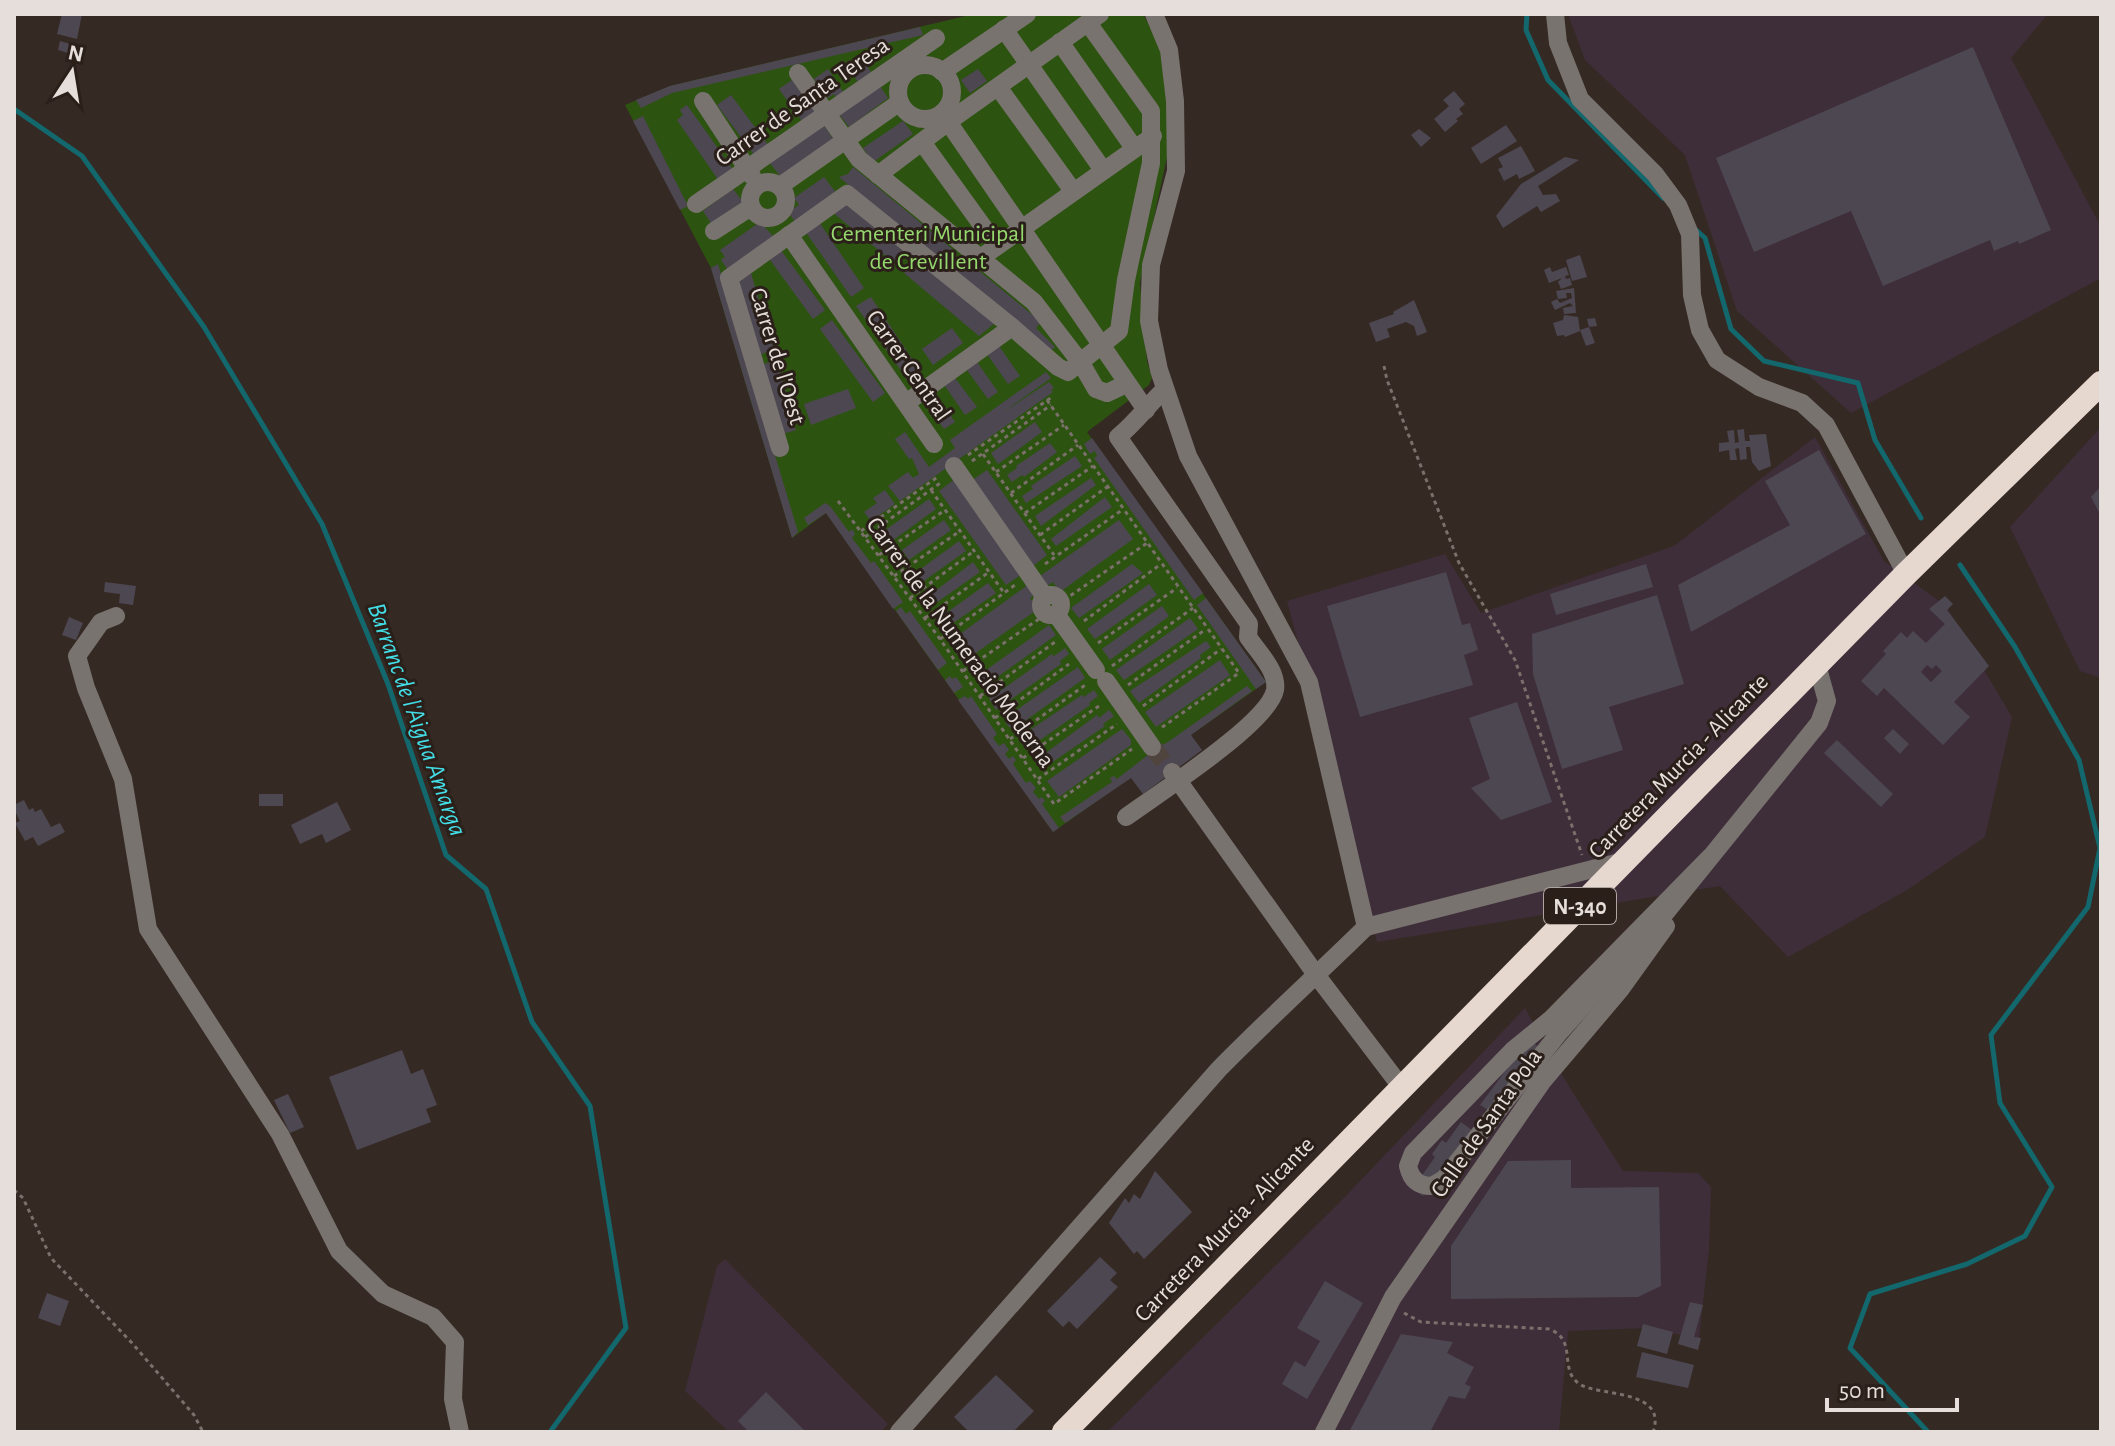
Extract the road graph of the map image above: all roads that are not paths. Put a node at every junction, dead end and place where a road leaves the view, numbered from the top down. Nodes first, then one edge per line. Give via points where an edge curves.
1 (1027, 14) edge
2 (1154, 14) edge
3 (1555, 14) edge
4 (1094, 18) edge
5 (1004, 29) junction
6 (936, 38) dead end
7 (1060, 42) junction
8 (1029, 65) junction
9 (902, 69) junction
10 (942, 72) junction
11 (798, 73) dead end
12 (998, 87) junction
13 (703, 101) dead end
14 (900, 102) junction
15 (827, 113) junction
16 (945, 118) junction
17 (1153, 136) junction
18 (847, 139) junction
19 (922, 142) junction
20 (1134, 148) junction
21 (747, 169) junction
22 (1103, 170) junction
23 (878, 175) junction
24 (758, 185) junction
25 (780, 186) junction
26 (1073, 191) junction
27 (696, 204) dead end
28 (751, 207) junction
29 (1020, 229) junction
30 (714, 231) dead end
31 (789, 235) junction
32 (997, 246) junction
33 (979, 259) junction
34 (1012, 327) junction
35 (1103, 346) junction
36 (1081, 363) junction
37 (2101, 383) edge
38 (1126, 384) junction
39 (1165, 389) junction
40 (906, 403) junction
41 (1146, 410) junction
42 (934, 444) dead end
43 (780, 448) dead end
44 (954, 466) dead end
45 (1906, 574) junction
46 (116, 616) dead end
47 (1817, 665) junction
48 (1152, 747) tunnel mouth
49 (1175, 776) junction
50 (1126, 817) dead end
51 (1711, 856) junction
52 (1624, 861) junction
53 (1366, 927) junction
54 (1317, 976) junction
55 (1402, 1088) junction
56 (460, 1432) edge
57 (899, 1432) edge
58 (1064, 1432) edge
59 (1324, 1432) edge

1 - 5 street
2 - 39 street via 1169,50 1175,101 1176,171 1151,265 1149,321
3 - 45 street via 1558,43 1580,99 1655,174 1678,205 1690,234 1692,295 1700,330 1717,360 1759,387 1802,403 1826,425
4 - 7 street
4 - 17 street via 1151,111
5 - 8 street
5 - 10 street
6 - 9 street, Carrer de Santa Teresa
7 - 8 street
7 - 20 street
8 - 12 street
8 - 22 street
9 - 10 street via 930,66
9 - 14 street
9 - 15 street, Carrer de Santa Teresa
10 - 16 street via 952,91
11 - 15 street
12 - 16 street
12 - 26 street
13 - 21 street
14 - 16 street via 916,118
14 - 18 street
15 - 18 street
15 - 21 street, Carrer de Santa Teresa
16 - 19 street
16 - 29 street
17 - 20 street
17 - 35 street via 1119,331
18 - 23 street
18 - 25 street
19 - 23 street
19 - 32 street
20 - 22 street
21 - 24 street
21 - 27 street, Carrer de Santa Teresa
22 - 26 street
23 - 33 street
24 - 25 street via 769,181
24 - 28 street
25 - 28 street via 787,202 781,213 764,218
26 - 29 street
28 - 30 street
29 - 32 street
29 - 35 street
31 - 34 street via 847,194
31 - 40 street, Carrer Central
31 - 43 street, Carrer de l'Oest via 729,278
32 - 33 street
33 - 36 street via 1034,302
34 - 36 street via 1058,367 1068,372
34 - 40 street
35 - 36 street
35 - 38 street
36 - 38 street via 1096,389 1107,393
37 - 45 highway, Carretera Murcia - Alicante / N-340
38 - 41 street
39 - 41 street
39 - 53 street via 1188,456 1309,682
40 - 42 street, Carrer Central
41 - 49 street via 1118,437 1249,624 1248,637 1274,674 1275,692 1230,743
44 - 48 street
45 - 47 highway, Carretera Murcia - Alicante / N-340
46 - 56 street via 101,622 77,656 123,779 148,929 280,1134 339,1251 383,1294 433,1317 455,1342 453,1399
47 - 51 street via 1827,701 1819,723
47 - 52 highway, Carretera Murcia - Alicante / N-340
49 - 50 street
49 - 54 street
51 - 51 street via 1413,1153 1408,1166 1413,1179 1432,1186 1444,1179 1559,1033
51 - 59 street, Calle de Santa Pola via 1652,949 1542,1082 1393,1297
52 - 53 street
52 - 55 highway, Carretera Murcia - Alicante / N-340
53 - 54 street
54 - 55 street
54 - 57 street via 1274,1012 1157,1136
55 - 58 highway, Carretera Murcia - Alicante / N-340

